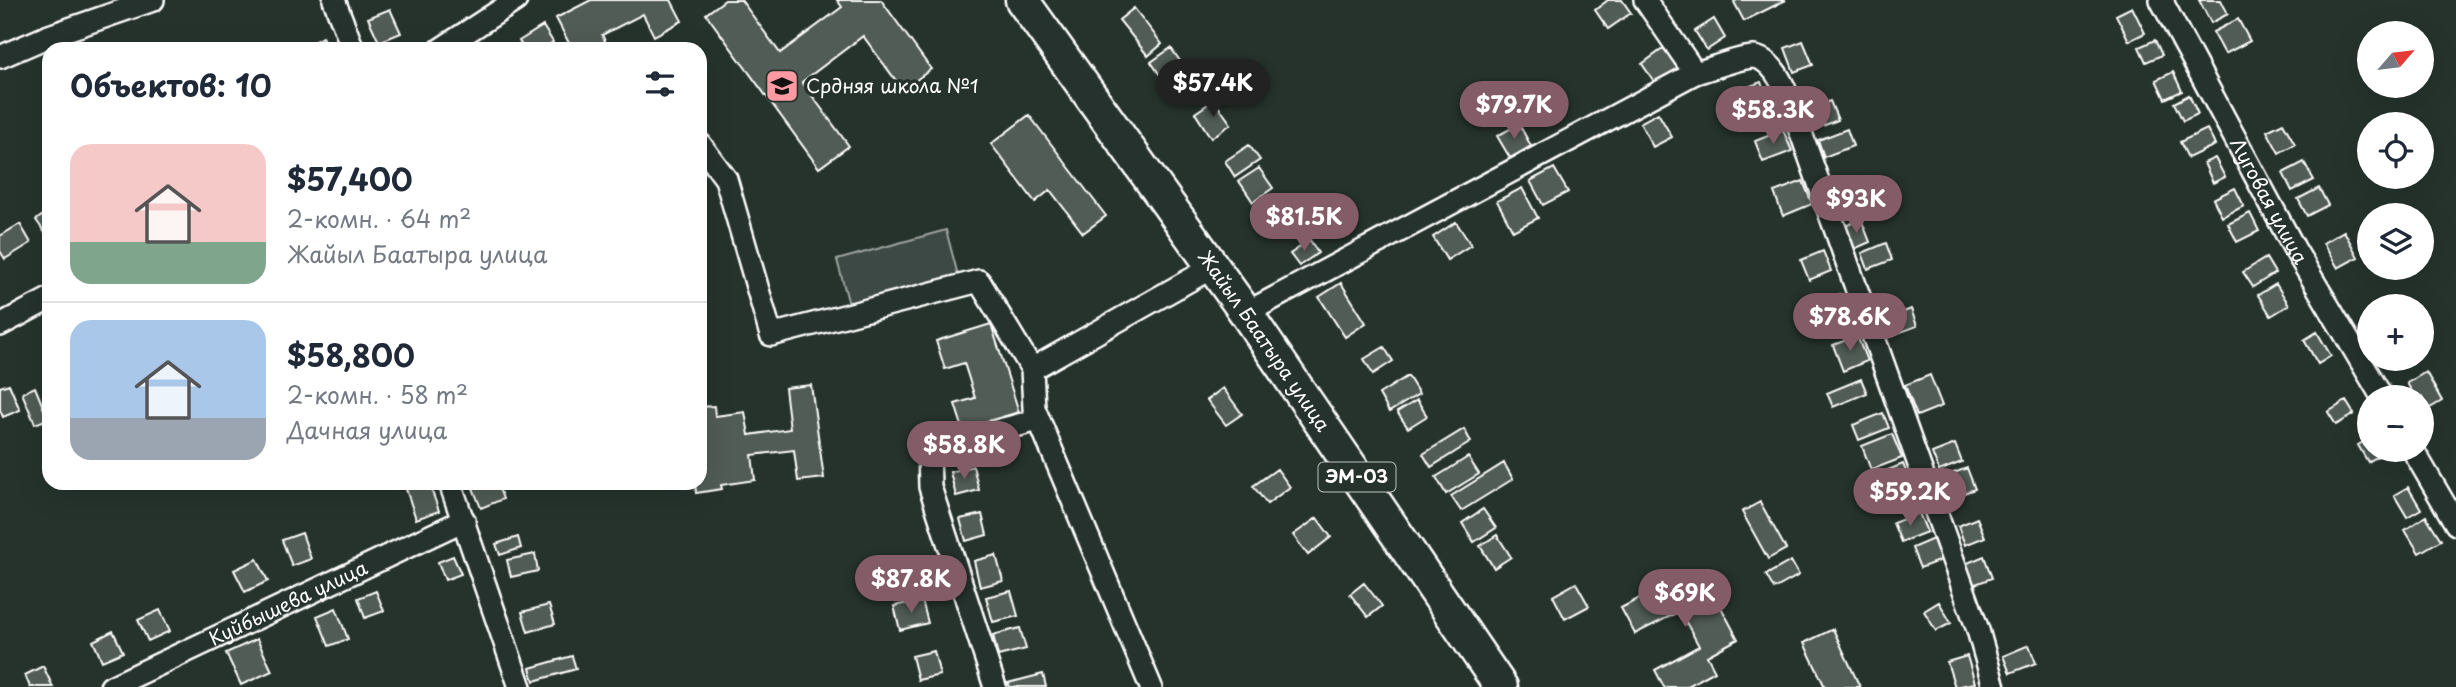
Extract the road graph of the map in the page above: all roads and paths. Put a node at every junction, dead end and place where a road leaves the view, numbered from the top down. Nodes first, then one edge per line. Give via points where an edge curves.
1 (153, 0) edge
2 (334, 0) edge
3 (516, 0) edge
4 (1021, 0) edge
5 (1644, 0) edge
6 (2161, 0) edge
7 (350, 42) edge
8 (452, 42) edge
9 (0, 57) edge
10 (1695, 73) junction
11 (707, 153) edge
12 (1213, 267) junction
13 (42, 303) edge
14 (1246, 313) junction
15 (0, 325) edge
16 (1032, 369) junction
17 (2375, 385) edge
18 (1038, 420) junction
19 (2420, 462) edge
20 (453, 490) edge
21 (464, 520) junction
22 (2456, 524) edge
23 (111, 687) edge
24 (520, 687) edge
25 (995, 687) edge
26 (1151, 687) edge
27 (1501, 687) edge
28 (1994, 687) edge

1 - 9 street
2 - 7 street
3 - 8 street
4 - 12 highway, Жайыл Баатыра улица / ЭМ-03
5 - 10 street
6 - 17 street, Луговая улица via 2294,248
10 - 14 street
10 - 28 street via 1752,57 1777,72 1978,630
11 - 16 street via 726,179 771,335 979,281
12 - 14 highway, Жайыл Баатыра улица / ЭМ-03
12 - 16 street
13 - 15 street
14 - 27 highway, Жайыл Баатыра улица / ЭМ-03
16 - 18 street
18 - 25 street via 929,449 930,487
18 - 26 street
19 - 22 street
20 - 21 street
21 - 23 street, Куйбышева улица
21 - 24 street

